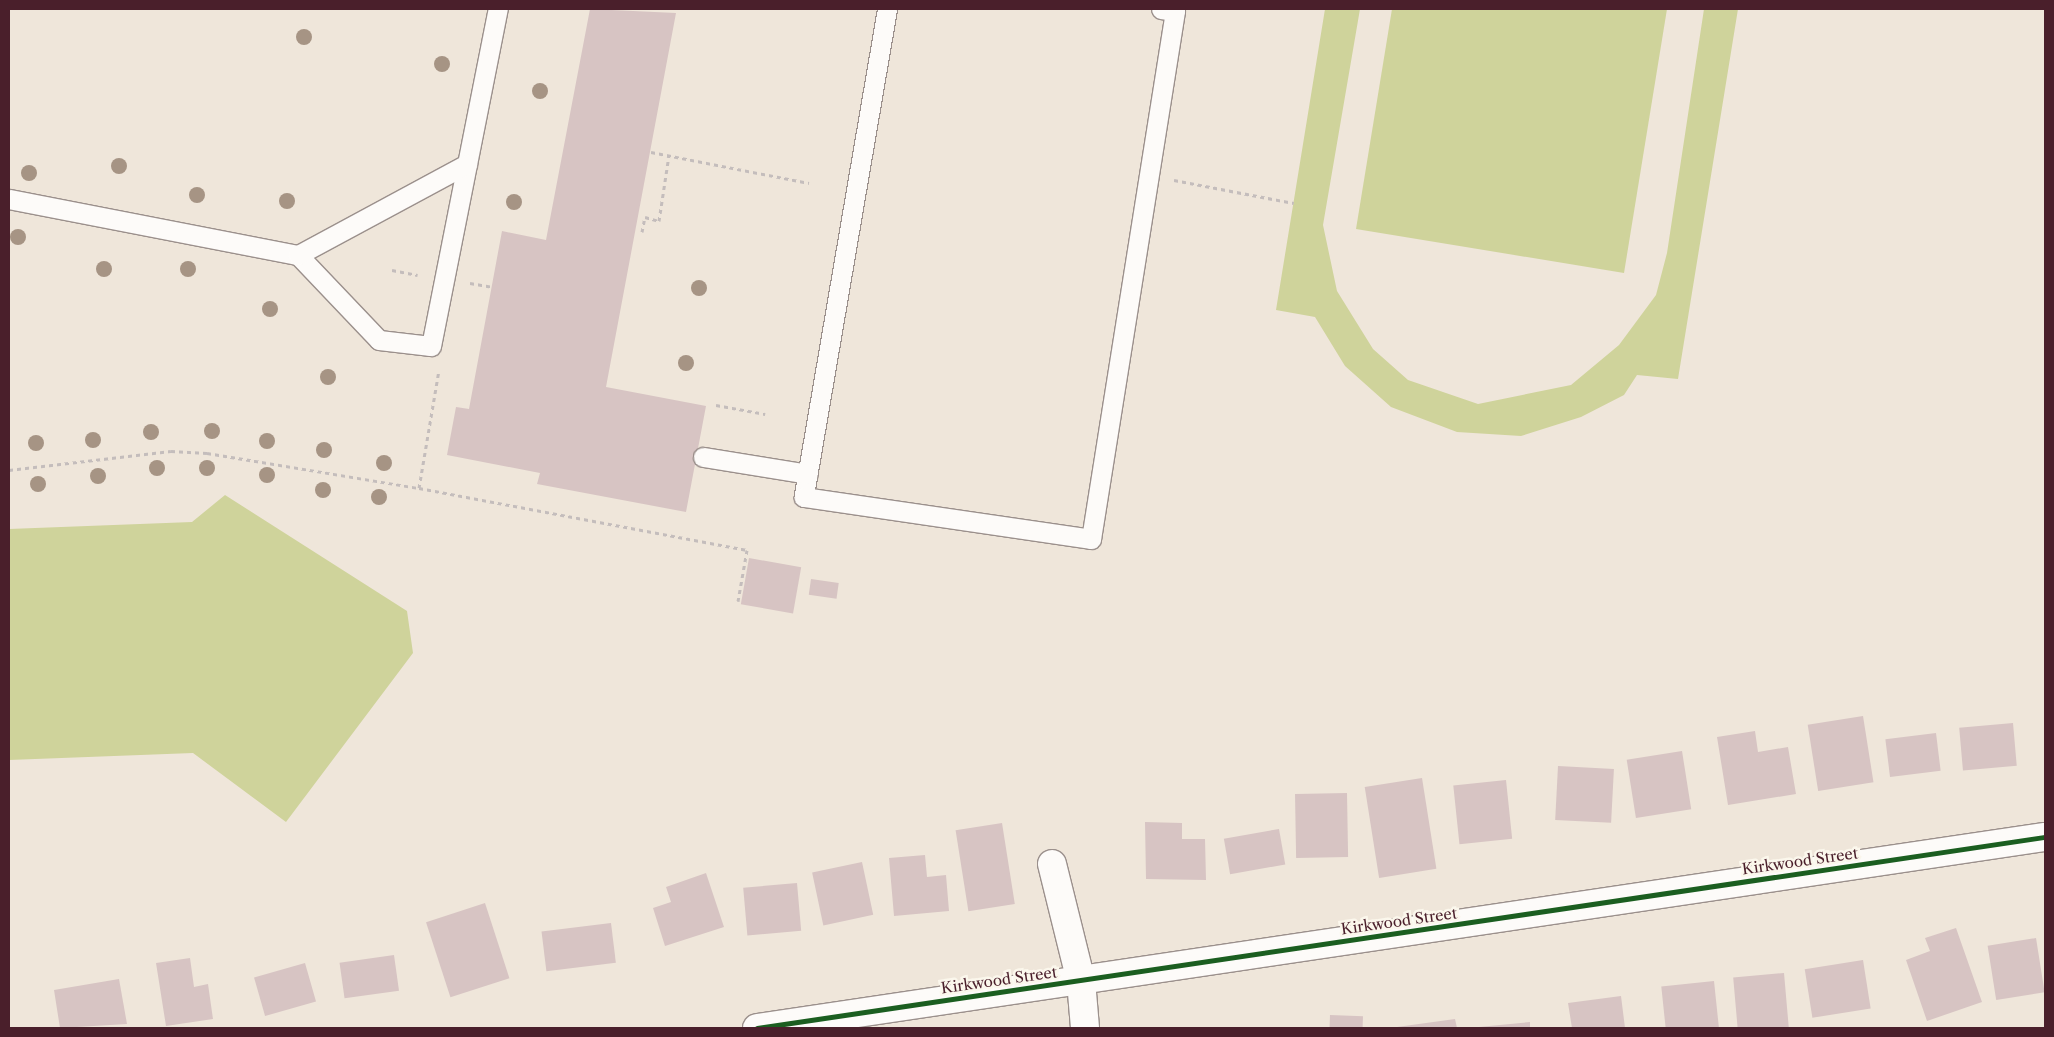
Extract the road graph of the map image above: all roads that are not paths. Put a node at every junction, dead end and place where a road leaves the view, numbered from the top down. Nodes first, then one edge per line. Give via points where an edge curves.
1 (498, 9) edge
2 (887, 9) edge
3 (1161, 9) edge
4 (467, 164) junction
5 (9, 199) edge
6 (298, 255) junction
7 (703, 458) dead end
8 (808, 474) junction
9 (2045, 837) edge
10 (1052, 864) dead end
11 (1081, 981) junction
12 (757, 1028) edge
13 (1085, 1028) edge

1 - 4 lane
2 - 8 lane
3 - 8 lane via 1176,12 1091,539 804,497
4 - 6 lane
4 - 6 lane via 431,346 379,340
5 - 6 lane
7 - 8 lane
9 - 11 street, Kirkwood Street
10 - 11 street
11 - 12 street, Kirkwood Street
11 - 13 street

